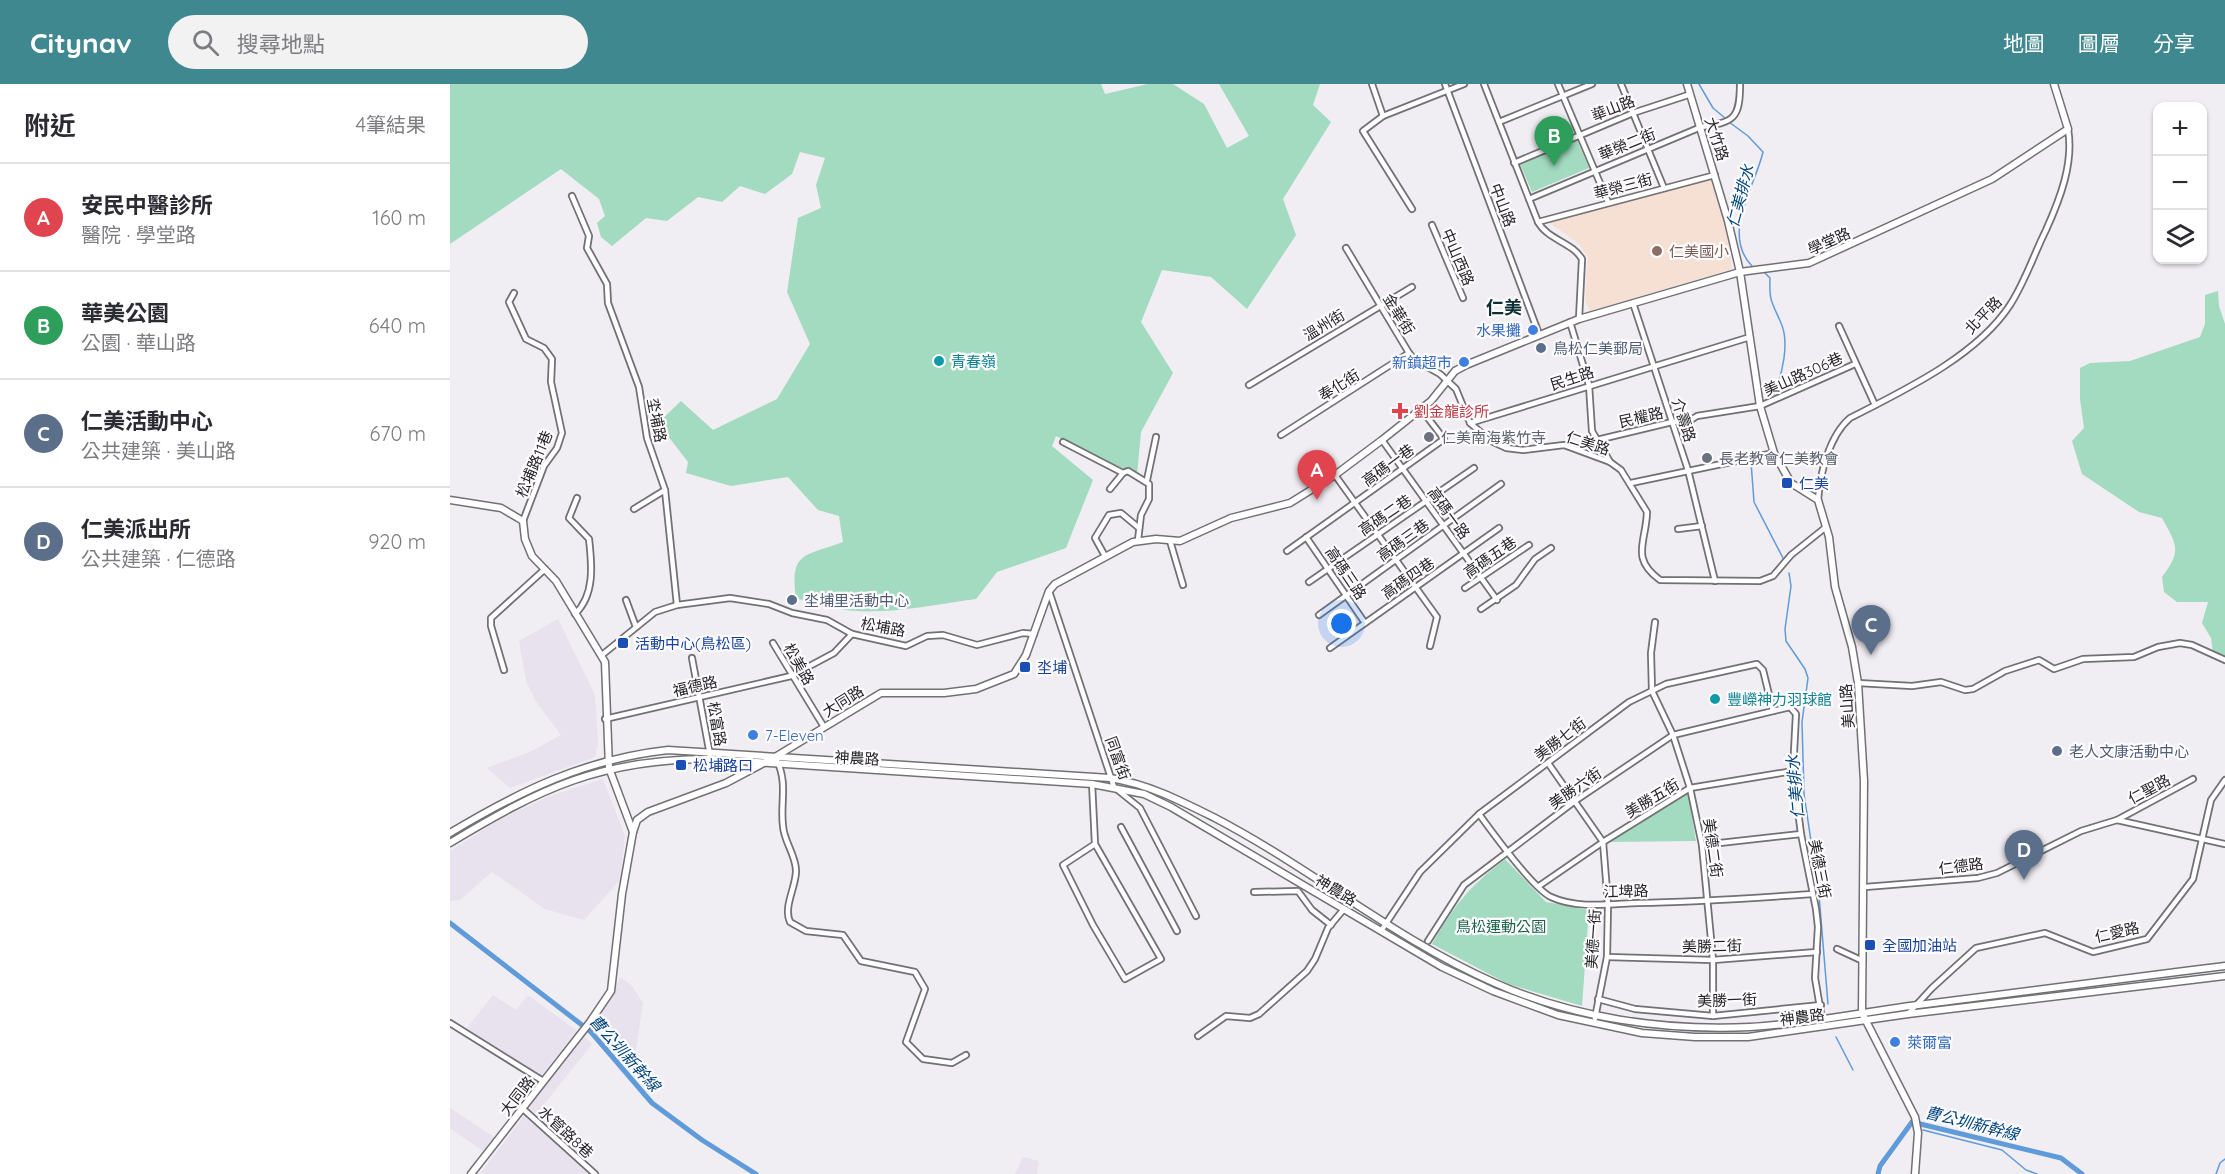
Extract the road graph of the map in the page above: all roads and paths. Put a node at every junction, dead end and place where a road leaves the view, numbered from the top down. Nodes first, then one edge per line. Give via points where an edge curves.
1 (1372, 84) edge
2 (1445, 84) edge
3 (1464, 84) edge
4 (1484, 84) edge
5 (1558, 84) edge
6 (1592, 84) edge
7 (1621, 84) edge
8 (1687, 84) edge
9 (1740, 84) edge
10 (2054, 84) edge
11 (1447, 91) junction
12 (1688, 95) junction
13 (1563, 96) junction
14 (1633, 113) junction
15 (1383, 116) junction
16 (1499, 122) junction
17 (1701, 127) junction
18 (2068, 129) junction
19 (1579, 135) junction
20 (1648, 148) junction
21 (1514, 163) junction
22 (1595, 170) junction
23 (1716, 174) junction
24 (1664, 188) junction
25 (572, 196) dead end
26 (1529, 199) junction
27 (1608, 202) junction
28 (1412, 209) dead end
29 (1538, 222) junction
30 (1432, 225) dead end
31 (1346, 248) dead end
32 (1740, 272) junction
33 (1412, 287) dead end
34 (514, 293) dead end
35 (1463, 298) dead end
36 (1633, 303) junction
37 (1380, 306) junction
38 (1579, 319) junction
39 (1570, 322) junction
40 (1839, 326) dead end
41 (1539, 334) junction
42 (1750, 337) junction
43 (1409, 353) junction
44 (1855, 364) junction
45 (1653, 365) junction
46 (1447, 380) junction
47 (1589, 384) junction
48 (1249, 385) dead end
49 (1760, 405) junction
50 (1875, 405) junction
51 (1421, 409) junction
52 (1672, 422) junction
53 (1470, 423) junction
54 (1281, 435) dead end
55 (1156, 437) dead end
56 (1382, 440) junction
57 (1597, 440) junction
58 (1063, 442) dead end
59 (1774, 453) junction
60 (1610, 462) junction
61 (1474, 468) dead end
62 (1403, 469) junction
63 (1688, 470) junction
64 (1123, 473) junction
65 (1335, 475) junction
66 (1147, 480) junction
67 (1631, 483) junction
68 (1501, 484) dead end
69 (1110, 489) dead end
70 (665, 490) junction
71 (577, 498) dead end
72 (450, 500) edge
73 (1818, 500) junction
74 (1426, 502) junction
75 (1356, 504) junction
76 (634, 509) dead end
77 (524, 521) junction
78 (1443, 525) junction
79 (1702, 526) junction
80 (1826, 527) junction
81 (1139, 528) junction
82 (1499, 528) dead end
83 (1678, 529) dead end
84 (1378, 534) junction
85 (1306, 537) junction
86 (1138, 540) junction
87 (1170, 541) junction
88 (1529, 545) dead end
89 (1551, 548) dead end
90 (1287, 551) dead end
91 (1464, 553) junction
92 (1105, 556) junction
93 (1397, 560) junction
94 (544, 568) junction
95 (1328, 568) junction
96 (1482, 578) junction
97 (1715, 581) junction
98 (1309, 582) dead end
99 (1184, 585) dead end
100 (1417, 587) junction
101 (1465, 588) dead end
102 (1049, 591) junction
103 (1346, 595) junction
104 (626, 600) dead end
105 (1497, 600) junction
106 (677, 605) junction
107 (1480, 609) dead end
108 (575, 614) junction
109 (1319, 615) dead end
110 (1655, 622) dead end
111 (1365, 623) junction
112 (636, 627) junction
113 (852, 634) junction
114 (1035, 634) junction
115 (773, 643) dead end
116 (1430, 646) dead end
117 (1330, 648) dead end
118 (602, 655) junction
119 (692, 658) dead end
120 (2225, 660) edge
121 (504, 670) dead end
122 (791, 676) junction
123 (1858, 683) junction
124 (1652, 691) junction
125 (700, 697) junction
126 (1773, 711) junction
127 (605, 719) junction
128 (824, 727) junction
129 (1673, 735) junction
130 (711, 751) junction
131 (775, 757) junction
132 (710, 759) junction
133 (1548, 763) junction
134 (608, 764) junction
135 (760, 764) junction
136 (779, 766) junction
137 (1793, 771) junction
138 (1110, 778) junction
139 (2193, 779) dead end
140 (2225, 780) edge
141 (1093, 781) junction
142 (1114, 787) junction
143 (1690, 788) junction
144 (1575, 801) junction
145 (1479, 814) junction
146 (2117, 820) junction
147 (1121, 827) dead end
148 (633, 832) junction
149 (450, 833) edge
150 (1801, 834) junction
151 (2203, 840) junction
152 (1603, 842) junction
153 (450, 843) edge
154 (1095, 844) junction
155 (2225, 844) edge
156 (1702, 845) junction
157 (1507, 851) junction
158 (1539, 886) junction
159 (1865, 887) junction
160 (1254, 892) dead end
161 (1812, 894) junction
162 (1708, 901) junction
163 (1608, 904) junction
164 (1344, 909) junction
165 (1196, 916) dead end
166 (1385, 923) junction
167 (1331, 925) junction
168 (1177, 931) dead end
169 (1381, 931) junction
170 (1428, 941) dead end
171 (1838, 949) dead end
172 (1817, 952) junction
173 (1607, 957) junction
174 (1713, 960) junction
175 (1863, 961) junction
176 (2225, 966) edge
177 (2225, 976) edge
178 (1598, 999) junction
179 (1821, 1005) junction
180 (1915, 1005) junction
181 (1862, 1013) junction
182 (1596, 1014) junction
183 (1908, 1014) junction
184 (1713, 1016) junction
185 (1822, 1019) junction
186 (1866, 1021) junction
187 (450, 1023) edge
188 (1593, 1024) junction
189 (1197, 1036) dead end
190 (966, 1055) dead end
191 (543, 1081) junction
192 (522, 1108) junction
193 (471, 1174) edge
194 (595, 1174) edge
195 (1915, 1174) edge

1 - 15 street
2 - 11 street, 中山路
3 - 11 street
4 - 16 street
5 - 13 street
6 - 13 street
7 - 14 street
8 - 12 street, 大竹路
9 - 17 street, 華榮二街 via 1735,117
10 - 18 street, 北平路
11 - 15 street
11 - 41 street, 中山路
12 - 14 street, 華山路
12 - 17 street, 大竹路
13 - 16 street
13 - 19 street
14 - 19 street, 華山路
14 - 20 street
15 - 28 street via 1363,131
16 - 21 street
17 - 20 street, 華榮二街
17 - 23 street, 大竹路
18 - 32 street, 學堂路 via 1992,179 1809,263
18 - 50 street, 北平路 via 2071,159 2051,218 2012,303 1983,336 1936,373
19 - 21 street, 華山路
19 - 22 street
20 - 22 street, 華榮二街
20 - 24 street
21 - 26 street
22 - 26 street, 華榮二街
22 - 27 street
23 - 24 street, 華榮三街
23 - 32 street, 大竹路
24 - 27 street, 華榮三街
25 - 70 street, 坔埔路 via 589,236 587,248 607,284 608,303 639,387 647,438
26 - 29 street
27 - 29 street, 華榮三街
29 - 38 street via 1550,236 1579,254
30 - 35 street, 中山西路
31 - 37 street, 金華街
32 - 36 street, 學堂路
32 - 42 street
33 - 37 street, 溫州街
34 - 77 street, 松埔路11巷 via 509,302 526,339 544,348 552,359 551,382 562,433 544,466
36 - 38 street, 學堂路
36 - 45 street, 介壽路
37 - 43 street, 金華街
37 - 48 street, 溫州街
38 - 39 street, 學堂路
39 - 41 street, 學堂路
39 - 47 street
40 - 44 street, 美山路306巷
41 - 46 street, 學堂路 via 1466,365
42 - 45 street, 民生路
42 - 49 street
43 - 46 street, 金華街
43 - 54 street, 奉化街
44 - 49 street, 美山路306巷
44 - 50 street, 美山路306巷
45 - 47 street, 民生路
45 - 52 street, 介壽路
46 - 51 street, 學堂路
46 - 53 street, 仁美路 via 1456,389
47 - 53 street, 民生路
47 - 57 street via 1592,431
49 - 52 street, 民權路
49 - 59 street
50 - 73 street, 北平路 via 1842,424 1819,484
51 - 56 street, 學堂路
51 - 62 street, 高碼一巷 via 1444,439
52 - 57 street, 民權路
52 - 63 street, 介壽路
53 - 60 street, 仁美路 via 1506,448 1564,445
55 - 66 street
56 - 62 street, 高碼一路
56 - 65 street, 學堂路
57 - 60 street
58 - 64 street
59 - 63 street
59 - 73 street via 1791,483
60 - 67 street, 仁美路
61 - 74 street, 高碼二巷
62 - 74 street, 高碼一路
62 - 75 street, 高碼一巷
63 - 67 street
63 - 79 street, 介壽路
64 - 66 street via 1128,471
64 - 69 street
65 - 75 street
65 - 87 street, 學堂路 via 1290,503 1220,522 1190,538
66 - 81 street via 1149,499
67 - 97 street, 仁美路 via 1647,512 1640,554 1647,571 1660,580
68 - 78 street, 高碼三巷
70 - 76 street
70 - 106 street, 坔埔路
71 - 108 street via 569,518 589,538 591,559 589,595
72 - 77 street via 501,508
73 - 80 street, 美山路
74 - 78 street, 高碼一路
74 - 84 street, 高碼二巷
75 - 84 street
75 - 85 street, 高碼一巷
77 - 94 street via 527,548
78 - 91 street, 高碼一路
78 - 93 street, 高碼三巷
79 - 83 street
79 - 97 street, 介壽路
80 - 97 street, 仁美路 via 1791,555 1773,576 1760,581
80 - 123 street, 美山路 via 1835,587
81 - 86 street
81 - 92 street via 1121,513 1109,514 1095,538
82 - 91 street, 高碼四巷
84 - 93 street
84 - 95 street, 高碼二巷
85 - 90 street, 高碼一巷
85 - 95 street, 高碼三路
86 - 87 street
86 - 92 street
87 - 99 street
88 - 96 street, 高碼五巷
89 - 105 street via 1535,559 1516,585
91 - 96 street, 高碼一路
91 - 100 street, 高碼四巷
92 - 102 street via 1072,573
93 - 100 street
93 - 103 street, 高碼三巷
94 - 108 street
94 - 121 street via 491,618
95 - 98 street, 高碼二巷
95 - 103 street, 高碼三路
96 - 101 street, 高碼五巷
96 - 105 street, 高碼一路
100 - 111 street, 高碼四巷
100 - 116 street via 1437,617
102 - 114 street, 大同路
102 - 138 street, 同富街
103 - 109 street, 高碼三巷
103 - 111 street, 高碼三路
104 - 112 street
105 - 107 street
106 - 112 street, 松埔路 via 655,612
106 - 113 street, 松埔路 via 730,598 769,604 836,622
108 - 118 street
110 - 124 street
111 - 117 street, 高碼四巷
112 - 118 street, 松埔路
113 - 114 street, 松埔路 via 906,646 927,636 943,635 976,645 1023,633
113 - 122 street, 福德路 via 834,653
114 - 128 street, 大同路 via 1020,669 1000,681 944,693 881,693
115 - 122 street, 松美路
118 - 127 street via 607,670
119 - 125 street, 松富路
120 - 123 street via 2180,643 2134,657 2083,659 2060,669 2039,660 1965,690 1941,682 1912,686
122 - 125 street, 福德路
122 - 128 street, 松美路
123 - 159 street, 美山路
124 - 126 street, 美勝七街 via 1666,684 1756,664 1763,670
124 - 129 street, 美德二街
124 - 133 street, 美勝七街 via 1629,702
125 - 127 street, 福德路
125 - 130 street, 松富路
126 - 129 street, 美勝六街
126 - 137 street, 美德三街 via 1790,707 1796,714
127 - 134 street
128 - 131 street, 大同路
129 - 143 street, 美德二街
129 - 144 street, 美勝六街
130 - 131 street, 神農路
130 - 132 street, 松富路
130 - 134 street, 神農路 via 668,750
131 - 135 street, 大同路
131 - 136 street
131 - 141 street, 神農路
132 - 134 street, 神農路
132 - 135 street, 神農路
133 - 144 street, 美德一街
133 - 145 street, 美勝七街
134 - 148 street
134 - 149 street, 神農路 via 555,777 508,798
134 - 153 street, 神農路 via 519,802
135 - 136 street, 神農路
135 - 148 street, 大同路 via 726,783 648,812 637,820
136 - 141 street, 神農路
136 - 190 street via 784,781 783,827 796,874 788,911 790,922 806,931 843,935 861,961 915,972 925,989 906,1042 923,1059 952,1063
137 - 143 street, 美勝五街
137 - 150 street, 美德三街
138 - 141 street, 神農路
138 - 142 street, 同富街
138 - 166 street, 神農路 via 1176,798 1252,838
139 - 146 street, 仁聖路
140 - 151 street, 仁愛路 via 2211,800
141 - 142 street, 神農路
141 - 154 street
142 - 164 street, 神農路 via 1144,794 1172,807
142 - 165 street, 同富街 via 1140,808
143 - 152 street, 美勝五街
143 - 156 street, 美德二街
144 - 152 street, 美德一街
144 - 157 street, 美勝六街
145 - 157 street, 江埤路
145 - 166 street, 美勝七街 via 1420,872
146 - 151 street
146 - 159 street, 仁德路 via 2081,831 1997,873
147 - 168 street
148 - 191 street, 大同路 via 611,991
150 - 156 street
150 - 161 street, 美德三街
151 - 155 street
151 - 180 street, 仁愛路 via 2193,879 2147,939 2093,951 2045,933 1976,948
152 - 158 street, 美勝五街
152 - 163 street, 美德一街
154 - 154 street via 1161,959 1125,979 1063,865
156 - 162 street, 美德二街
157 - 158 street, 江埤路
157 - 170 street, 美勝六街 via 1464,885
158 - 163 street, 江埤路 via 1551,897 1562,900
159 - 175 street, 美山路
160 - 167 street via 1298,891 1312,910
161 - 162 street, 江埤路
161 - 172 street, 美德三街 via 1818,927
162 - 163 street, 江埤路
162 - 174 street, 美德二街
163 - 173 street, 美德一街
164 - 167 street
164 - 169 street, 神農路
166 - 169 street, 美勝七街
166 - 182 street, 神農路 via 1446,960 1496,984
167 - 189 street via 1307,971 1257,1015 1226,1016
169 - 188 street, 神農路 via 1493,992
171 - 175 street
172 - 174 street, 美勝二街
172 - 179 street, 美德三街 via 1815,978
173 - 174 street, 美勝二街
173 - 178 street, 美德一街
174 - 184 street, 美德二街
175 - 181 street, 美山路
176 - 180 street, 神農路
177 - 183 street, 神農路
178 - 182 street, 美德一街
178 - 184 street, 美勝一街 via 1635,1009
179 - 184 street, 美勝一街
179 - 185 street, 美德三街
180 - 181 street, 神農路
180 - 183 street, 仁愛路
181 - 185 street, 神農路
181 - 186 street, 美山路
182 - 185 street, 神農路 via 1696,1027 1750,1027
182 - 188 street, 美德一街
183 - 186 street, 神農路
186 - 188 street, 神農路 via 1738,1037 1642,1033
186 - 195 street, 美山路 via 1915,1117
187 - 191 street
191 - 192 street, 大同路
192 - 193 street, 大同路
192 - 194 street, 水管路8巷

